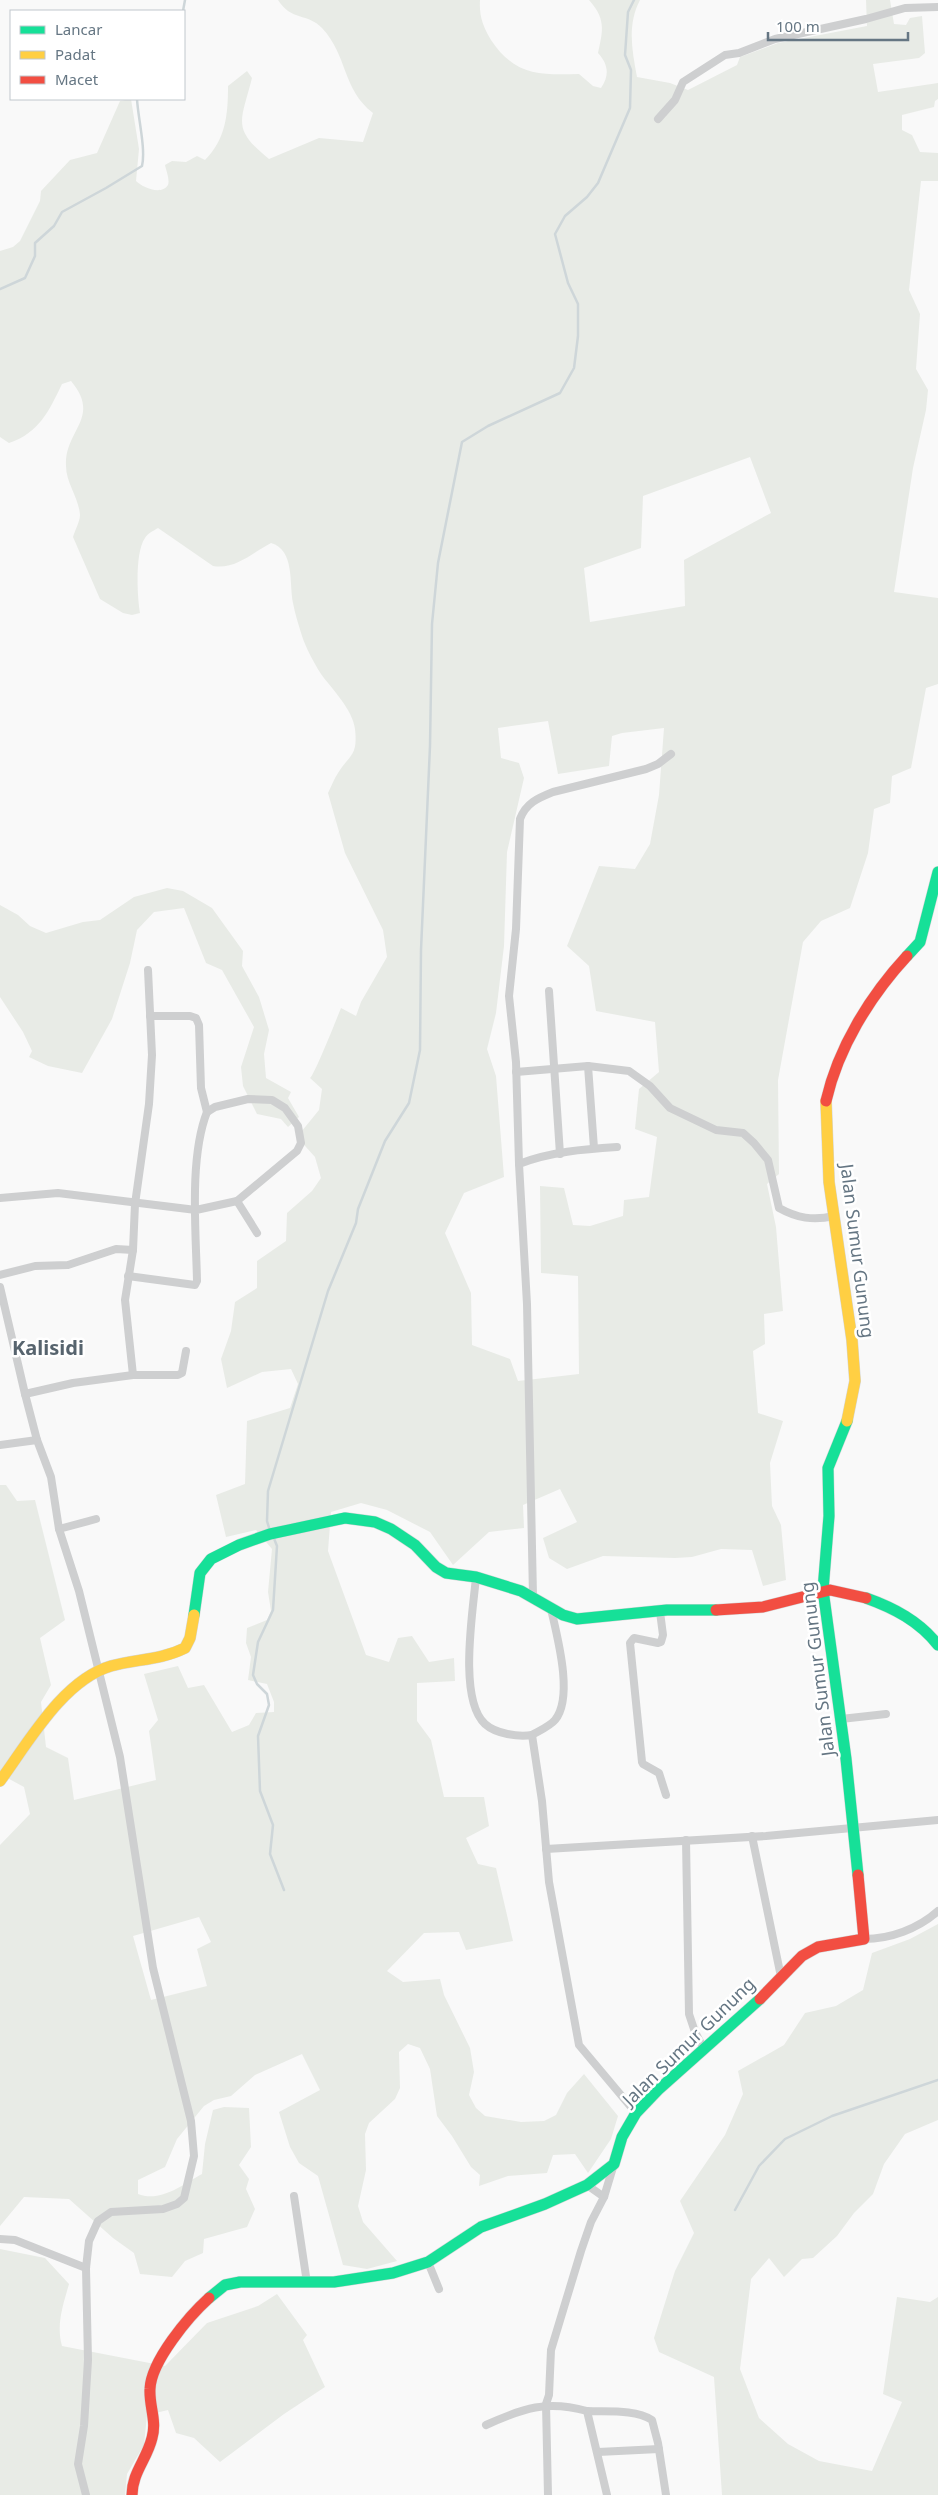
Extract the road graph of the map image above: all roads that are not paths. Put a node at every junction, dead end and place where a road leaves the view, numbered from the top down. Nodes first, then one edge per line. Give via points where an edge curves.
1 (938, 7) edge
2 (658, 119) dead end
3 (671, 754) dead end
4 (938, 872) edge
5 (148, 970) dead end
6 (549, 991) dead end
7 (150, 1016) junction
8 (588, 1066) junction
9 (554, 1069) junction
10 (516, 1072) junction
11 (207, 1112) junction
12 (618, 1147) dead end
13 (594, 1148) junction
14 (560, 1154) junction
15 (519, 1164) junction
16 (0, 1198) edge
17 (237, 1201) junction
18 (135, 1204) junction
19 (196, 1210) junction
20 (834, 1216) junction
21 (257, 1233) dead end
22 (133, 1250) junction
23 (0, 1275) edge
24 (128, 1276) junction
25 (0, 1287) edge
26 (2, 1302) edge
27 (186, 1351) dead end
28 (133, 1375) junction
29 (25, 1394) junction
30 (37, 1440) junction
31 (0, 1445) edge
32 (96, 1519) dead end
33 (60, 1529) junction
34 (476, 1577) junction
35 (823, 1590) junction
36 (533, 1596) junction
37 (551, 1609) junction
38 (660, 1612) junction
39 (938, 1644) edge
40 (98, 1670) junction
41 (886, 1714) dead end
42 (841, 1719) junction
43 (532, 1735) junction
44 (0, 1781) edge
45 (666, 1794) dead end
46 (938, 1820) edge
47 (854, 1826) junction
48 (752, 1836) junction
49 (686, 1840) junction
50 (546, 1849) junction
51 (938, 1912) edge
52 (864, 1938) junction
53 (781, 1978) junction
54 (704, 2049) junction
55 (636, 2113) junction
56 (614, 2164) junction
57 (587, 2185) junction
58 (294, 2196) dead end
59 (604, 2197) junction
60 (0, 2239) edge
61 (428, 2262) junction
62 (86, 2268) junction
63 (307, 2282) junction
64 (439, 2290) dead end
65 (546, 2404) junction
66 (588, 2411) junction
67 (486, 2425) dead end
68 (659, 2449) junction
69 (598, 2452) junction
70 (86, 2495) edge
71 (132, 2495) edge
72 (548, 2495) edge
73 (607, 2495) edge
74 (666, 2495) edge

1 - 2 street via 905,8 775,39 725,55 683,82 675,100
3 - 10 street via 646,769 553,792 523,809 510,996
4 - 20 street, Jalan Sumur Gunung via 920,942 894,970 874,999 832,1076 825,1108
5 - 7 street
6 - 9 street
7 - 11 street via 190,1016 198,1022 201,1088
7 - 18 street via 149,1104
8 - 9 street
8 - 13 street
8 - 20 street via 629,1071 650,1086 670,1108 716,1130 743,1133 768,1160 779,1208 792,1216 809,1220
9 - 10 street
9 - 14 street
10 - 15 street
11 - 17 street via 248,1099 267,1099 285,1108 298,1126 301,1135 297,1152
11 - 19 street via 198,1153
12 - 13 street
13 - 14 street
14 - 15 street via 532,1158
15 - 36 street via 527,1304
16 - 18 street via 58,1194
17 - 19 street
17 - 21 street
18 - 19 street
18 - 22 street
19 - 24 street via 195,1285
20 - 35 street, Jalan Sumur Gunung via 855,1381 850,1414 828,1468 829,1516
22 - 23 street via 116,1249 68,1265 35,1266
22 - 24 street
24 - 28 street via 125,1300
25 - 26 street
26 - 29 street
27 - 28 street via 182,1373 178,1375
28 - 29 street
29 - 30 street
30 - 31 street
30 - 33 street via 51,1477
32 - 33 street
33 - 40 street
34 - 36 street
34 - 40 street via 445,1573 436,1568 412,1542 366,1518 328,1518 258,1536 211,1559 204,1566 200,1578 192,1634 185,1648 160,1658
34 - 43 street via 469,1679 477,1713 485,1724 501,1732
35 - 38 street via 762,1608
35 - 39 street via 840,1591 875,1601 924,1628
35 - 42 street, Jalan Sumur Gunung
36 - 37 street
37 - 38 street via 578,1620
37 - 43 street via 561,1654 562,1706 555,1721
38 - 45 street via 661,1642 634,1638 630,1643 642,1762 658,1773
40 - 44 street via 76,1686 54,1710
40 - 62 street via 120,1757 153,1968 191,2121 194,2156 184,2198 177,2204 163,2209 111,2212 98,2221 89,2241
41 - 42 street
42 - 47 street, Jalan Sumur Gunung
43 - 50 street
46 - 47 street
47 - 48 street
47 - 52 street, Jalan Sumur Gunung
48 - 49 street
48 - 53 street
49 - 50 street
49 - 54 street via 689,2014
50 - 55 street via 549,1882 579,2045
51 - 52 street via 914,1927 881,1939
52 - 53 street, Jalan Sumur Gunung via 818,1947 802,1956
53 - 54 street, Jalan Sumur Gunung
54 - 55 street, Jalan Sumur Gunung
55 - 56 street, Jalan Sumur Gunung via 622,2136
56 - 57 street
56 - 59 street, Jalan Sumur Gunung
57 - 59 street
57 - 61 street via 481,2228
58 - 63 street
59 - 65 street, Jalan Sumur Gunung via 591,2222 554,2342
60 - 62 street via 15,2240
61 - 63 street via 358,2280
61 - 64 street
62 - 70 street via 88,2360 78,2464
63 - 71 street via 226,2285 215,2292 189,2321 157,2364 149,2384 154,2435 134,2475
65 - 66 street
65 - 67 street via 519,2410
65 - 72 street, Jalan Sumur Gunung
66 - 68 street via 620,2412 652,2420
66 - 69 street
68 - 69 street
68 - 74 street
69 - 73 street

